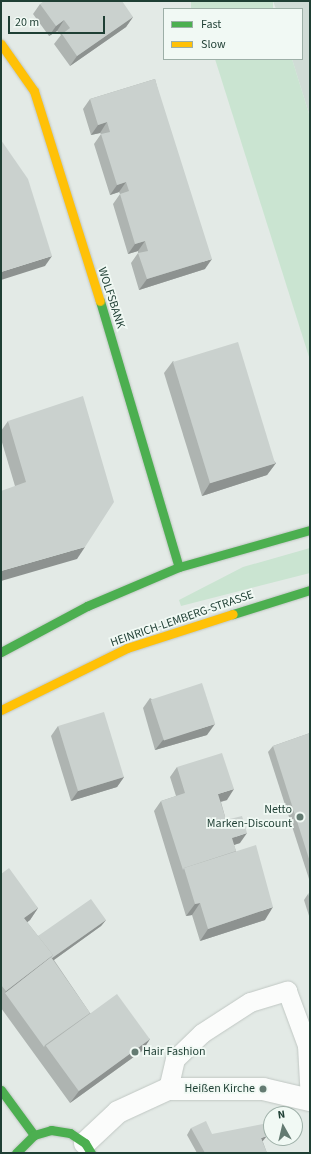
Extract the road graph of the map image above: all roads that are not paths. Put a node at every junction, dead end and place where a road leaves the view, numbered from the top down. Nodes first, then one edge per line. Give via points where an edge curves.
1 (1, 44) edge
2 (310, 530) edge
3 (179, 567) junction
4 (310, 590) edge
5 (1, 652) edge
6 (1, 710) edge
7 (168, 1089) junction
8 (1, 1090) edge
9 (310, 1100) edge
10 (34, 1135) junction
11 (88, 1148) edge
12 (16, 1153) edge

1 - 3 street, WOLFSBANK via 34,91 123,373
2 - 3 street
3 - 5 street via 87,606
4 - 6 street, HEINRICH-LEMBERG-STRASSE via 127,648
7 - 9 street via 263,1089
7 - 9 lane via 175,1059 202,1033 250,1002 287,991 307,1045
7 - 11 street via 118,1112
8 - 10 street
10 - 11 street via 51,1130 70,1133
10 - 12 street

